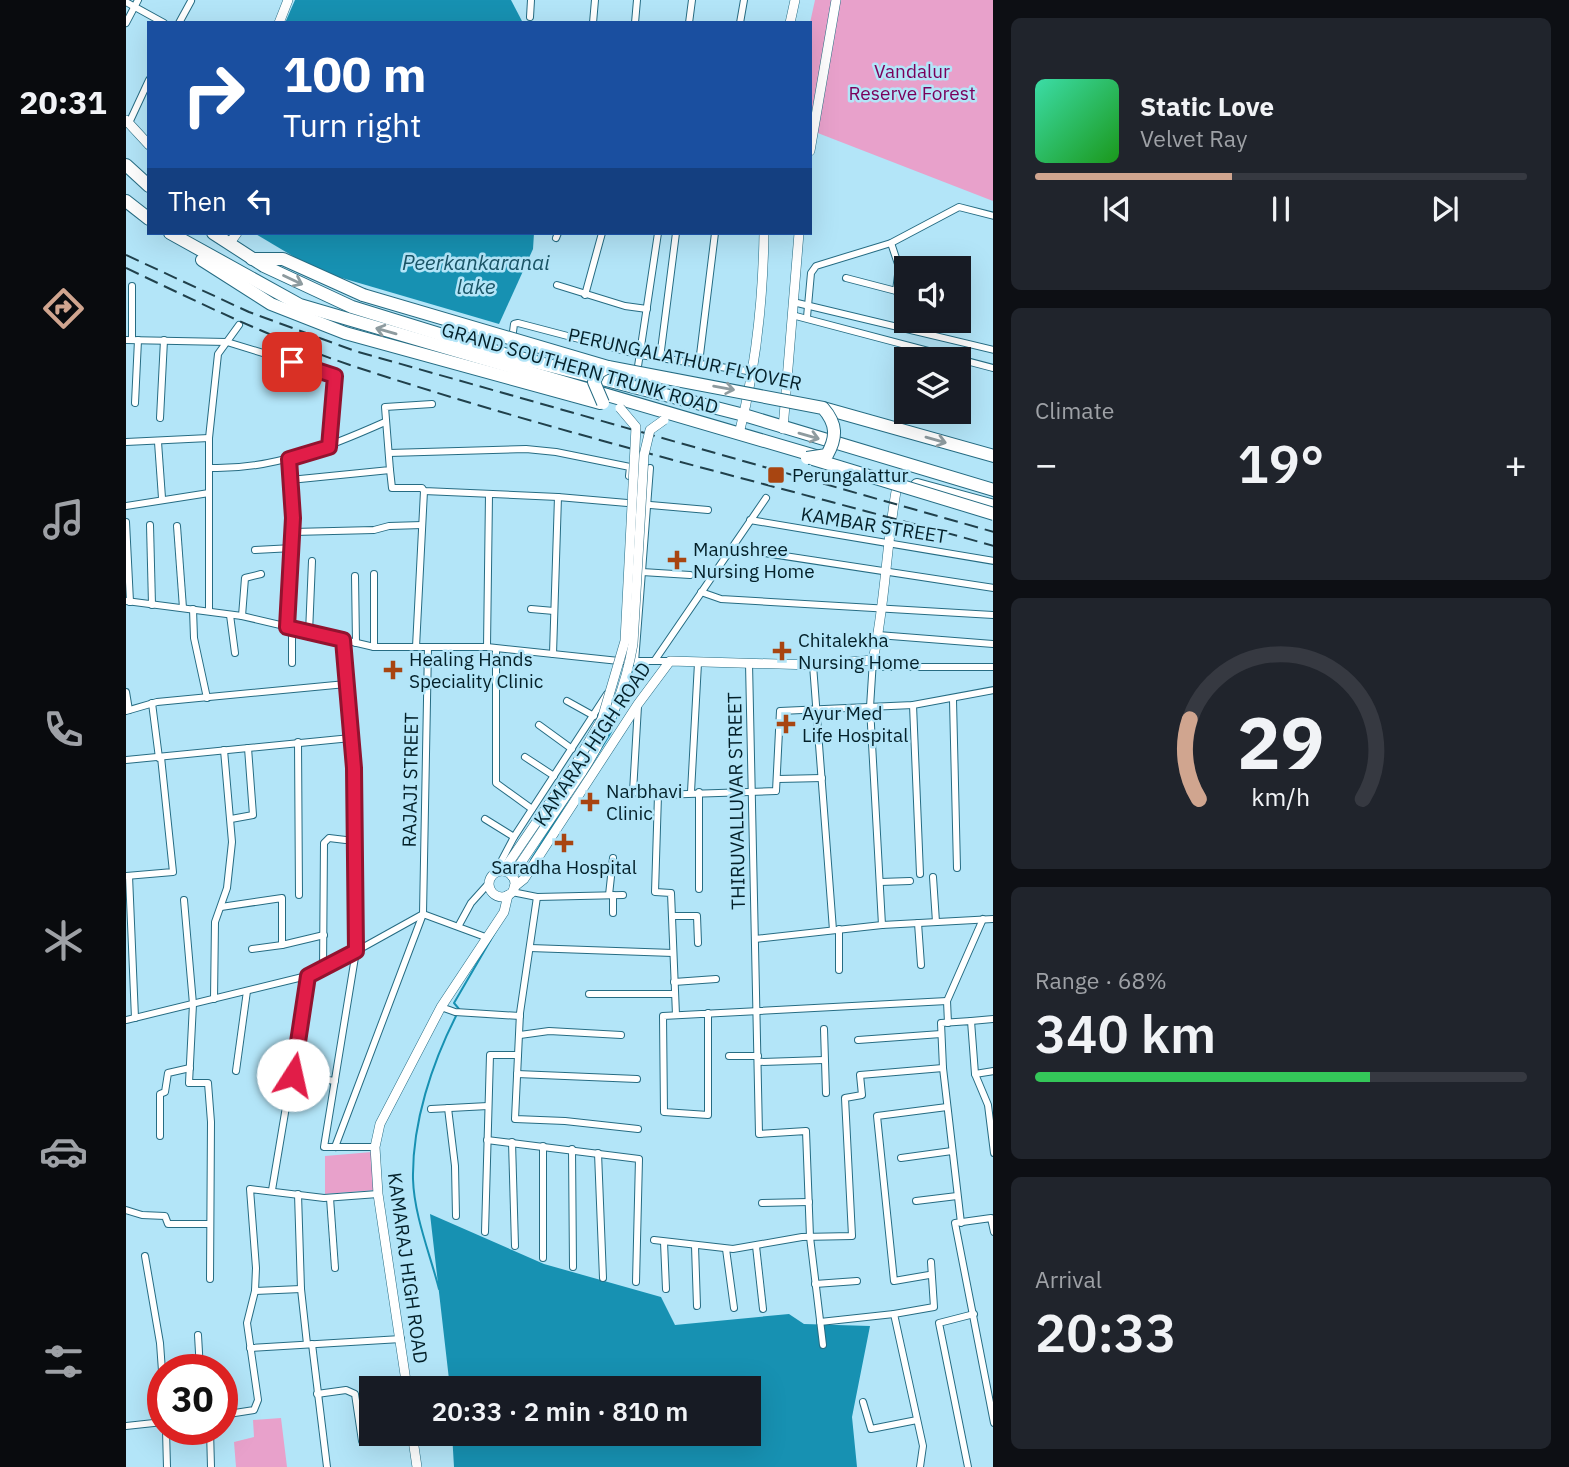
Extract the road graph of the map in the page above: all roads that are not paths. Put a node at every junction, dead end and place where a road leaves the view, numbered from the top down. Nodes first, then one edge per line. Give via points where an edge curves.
1 (288, 0) edge
2 (531, 0) edge
3 (595, 0) edge
4 (637, 0) edge
5 (692, 0) edge
6 (744, 0) edge
7 (795, 0) edge
8 (836, 0) edge
9 (191, 1) edge
10 (126, 2) edge
11 (136, 3) edge
12 (530, 17) dead end
13 (161, 21) edge
14 (180, 21) edge
15 (280, 21) edge
16 (593, 21) edge
17 (635, 21) edge
18 (689, 21) edge
19 (740, 21) edge
20 (790, 21) edge
21 (126, 23) edge
22 (147, 84) edge
23 (127, 122) edge
24 (812, 139) edge
25 (147, 143) edge
26 (126, 165) edge
27 (147, 184) edge
28 (126, 201) edge
29 (993, 216) edge
30 (147, 217) edge
31 (173, 235) edge
32 (216, 235) edge
33 (236, 235) edge
34 (601, 235) edge
35 (658, 235) edge
36 (676, 235) edge
37 (715, 235) edge
38 (764, 235) edge
39 (799, 235) edge
40 (891, 243) junction
41 (229, 244) junction
42 (191, 246) junction
43 (898, 256) edge
44 (251, 259) junction
45 (846, 278) dead end
46 (557, 285) dead end
47 (132, 286) dead end
48 (894, 290) edge
49 (585, 295) junction
50 (793, 302) junction
51 (809, 304) junction
52 (647, 309) junction
53 (792, 314) junction
54 (807, 317) junction
55 (239, 325) dead end
56 (132, 340) edge
57 (164, 340) junction
58 (227, 342) junction
59 (993, 349) edge
60 (510, 355) junction
61 (640, 355) junction
62 (660, 358) junction
63 (699, 363) junction
64 (608, 367) junction
65 (993, 368) edge
66 (754, 372) junction
67 (635, 389) junction
68 (135, 403) dead end
69 (603, 403) junction
70 (432, 404) dead end
71 (620, 408) junction
72 (823, 408) junction
73 (744, 415) junction
74 (160, 418) dead end
75 (664, 420) junction
76 (385, 422) junction
77 (783, 429) junction
78 (739, 434) junction
79 (209, 438) junction
80 (126, 442) edge
81 (158, 442) junction
82 (329, 447) junction
83 (389, 453) junction
84 (993, 456) edge
85 (807, 458) junction
86 (289, 459) junction
87 (210, 468) junction
88 (650, 468) dead end
89 (390, 470) junction
90 (898, 479) junction
91 (290, 480) junction
92 (993, 490) edge
93 (424, 491) junction
94 (209, 493) junction
95 (489, 495) junction
96 (558, 497) junction
97 (162, 498) junction
98 (766, 498) dead end
99 (629, 503) junction
100 (646, 504) junction
101 (126, 506) edge
102 (993, 506) edge
103 (708, 510) dead end
104 (993, 514) edge
105 (750, 520) junction
106 (126, 522) edge
107 (422, 524) junction
108 (150, 525) dead end
109 (177, 526) dead end
110 (293, 532) junction
111 (887, 542) junction
112 (293, 548) junction
113 (732, 548) junction
114 (255, 550) dead end
115 (312, 561) dead end
116 (993, 561) edge
117 (884, 570) junction
118 (642, 572) junction
119 (261, 574) dead end
120 (374, 574) dead end
121 (690, 575) dead end
122 (355, 576) dead end
123 (993, 588) edge
124 (701, 592) junction
125 (128, 601) edge
126 (152, 605) junction
127 (183, 608) junction
128 (881, 608) junction
129 (192, 609) junction
130 (531, 609) dead end
131 (209, 610) junction
132 (554, 611) junction
133 (230, 615) junction
134 (993, 615) edge
135 (242, 616) junction
136 (290, 628) junction
137 (309, 633) junction
138 (878, 635) junction
139 (343, 640) junction
140 (356, 643) junction
141 (993, 644) edge
142 (374, 647) junction
143 (416, 647) junction
144 (428, 647) junction
145 (487, 647) junction
146 (496, 649) junction
147 (235, 653) dead end
148 (553, 654) junction
149 (655, 660) junction
150 (619, 661) junction
151 (670, 661) junction
152 (635, 662) junction
153 (292, 663) dead end
154 (698, 663) junction
155 (749, 663) junction
156 (873, 664) junction
157 (813, 665) junction
158 (993, 667) edge
159 (346, 684) junction
160 (993, 690) edge
161 (126, 692) edge
162 (207, 698) junction
163 (953, 700) junction
164 (567, 701) dead end
165 (152, 703) junction
166 (638, 704) junction
167 (913, 705) junction
168 (870, 707) junction
169 (816, 709) junction
170 (127, 710) edge
171 (594, 716) junction
172 (539, 725) dead end
173 (351, 738) junction
174 (298, 742) junction
175 (248, 748) junction
176 (572, 749) junction
177 (224, 750) junction
178 (160, 757) junction
179 (525, 757) dead end
180 (126, 760) edge
181 (578, 769) junction
182 (554, 776) junction
183 (822, 778) junction
184 (778, 779) junction
185 (691, 792) junction
186 (699, 792) junction
187 (751, 792) junction
188 (658, 795) junction
189 (532, 809) junction
190 (231, 819) junction
191 (485, 819) dead end
192 (514, 837) junction
193 (354, 841) junction
194 (613, 858) dead end
195 (957, 869) dead end
196 (503, 874) junction
197 (920, 874) dead end
198 (127, 876) edge
199 (933, 877) dead end
200 (910, 881) dead end
201 (880, 882) junction
202 (489, 883) junction
203 (699, 889) dead end
204 (511, 891) junction
205 (299, 895) dead end
206 (611, 895) junction
207 (623, 895) dead end
208 (537, 897) junction
209 (184, 900) dead end
210 (221, 906) junction
211 (613, 913) dead end
212 (423, 914) junction
213 (672, 916) junction
214 (983, 919) junction
215 (993, 919) edge
216 (936, 922) junction
217 (918, 923) junction
218 (459, 925) junction
219 (882, 925) junction
220 (836, 929) junction
221 (492, 931) junction
222 (324, 935) junction
223 (755, 939) junction
224 (698, 943) dead end
225 (282, 945) junction
226 (530, 948) junction
227 (253, 949) dead end
228 (356, 951) junction
229 (673, 953) junction
230 (921, 965) dead end
231 (323, 970) junction
232 (839, 970) dead end
233 (308, 976) junction
234 (716, 979) dead end
235 (674, 982) junction
236 (247, 990) junction
237 (589, 994) dead end
238 (675, 994) junction
239 (214, 999) junction
240 (947, 1001) junction
241 (193, 1004) junction
242 (441, 1007) junction
243 (758, 1011) junction
244 (708, 1013) junction
245 (676, 1015) junction
246 (520, 1016) junction
247 (135, 1018) junction
248 (993, 1019) edge
249 (126, 1020) edge
250 (971, 1021) junction
251 (945, 1023) junction
252 (824, 1029) dead end
253 (942, 1034) junction
254 (520, 1035) junction
255 (621, 1035) dead end
256 (858, 1040) dead end
257 (518, 1055) junction
258 (729, 1056) dead end
259 (758, 1059) junction
260 (824, 1060) junction
261 (190, 1068) junction
262 (943, 1068) junction
263 (236, 1071) dead end
264 (993, 1071) edge
265 (975, 1073) junction
266 (517, 1074) junction
267 (293, 1075) junction
268 (637, 1079) dead end
269 (335, 1081) junction
270 (826, 1093) dead end
271 (488, 1106) junction
272 (947, 1107) junction
273 (448, 1108) junction
274 (431, 1110) dead end
275 (638, 1129) dead end
276 (160, 1136) dead end
277 (486, 1140) junction
278 (512, 1142) junction
279 (543, 1146) junction
280 (335, 1147) junction
281 (375, 1147) junction
282 (572, 1149) junction
283 (952, 1151) junction
284 (598, 1153) junction
285 (993, 1153) edge
286 (901, 1158) dead end
287 (272, 1190) junction
288 (298, 1194) junction
289 (377, 1194) junction
290 (957, 1196) junction
291 (330, 1198) junction
292 (916, 1201) dead end
293 (808, 1202) junction
294 (762, 1203) dead end
295 (126, 1210) edge
296 (456, 1216) dead end
297 (961, 1223) junction
298 (209, 1224) junction
299 (993, 1231) edge
300 (485, 1232) dead end
301 (810, 1237) junction
302 (654, 1240) dead end
303 (664, 1242) junction
304 (515, 1246) dead end
305 (695, 1246) junction
306 (756, 1246) junction
307 (726, 1249) junction
308 (145, 1256) dead end
309 (543, 1258) dead end
310 (930, 1262) dead end
311 (573, 1266) dead end
312 (335, 1268) dead end
313 (929, 1275) junction
314 (603, 1278) dead end
315 (210, 1279) dead end
316 (857, 1281) dead end
317 (636, 1282) dead end
318 (815, 1284) junction
319 (301, 1289) junction
320 (666, 1289) dead end
321 (255, 1291) junction
322 (697, 1306) dead end
323 (734, 1308) dead end
324 (763, 1310) dead end
325 (894, 1314) junction
326 (974, 1314) junction
327 (820, 1322) junction
328 (198, 1335) dead end
329 (401, 1339) junction
330 (310, 1344) junction
331 (823, 1345) dead end
332 (250, 1348) junction
333 (161, 1354) edge
334 (199, 1354) edge
335 (406, 1376) edge
336 (317, 1394) junction
337 (863, 1402) dead end
338 (238, 1412) edge
339 (917, 1420) junction
340 (359, 1421) edge
341 (993, 1423) edge
342 (147, 1424) edge
343 (126, 1426) edge
344 (166, 1445) edge
345 (210, 1445) edge
346 (414, 1446) edge
347 (167, 1467) edge
348 (211, 1467) edge
349 (327, 1467) edge
350 (416, 1467) edge
351 (920, 1467) edge
352 (968, 1467) edge

1 - 15 street
2 - 12 street
3 - 16 street
4 - 17 street
5 - 18 street
6 - 19 street
7 - 20 street
8 - 24 street
9 - 14 street
10 - 11 street
11 - 13 street
11 - 21 street
22 - 23 street
23 - 25 street
26 - 27 highway
28 - 30 highway
29 - 40 street via 959,207
31 - 42 highway, GRAND SOUTHERN TRUNK ROAD
32 - 41 highway, GRAND SOUTHERN TRUNK ROAD
33 - 41 street
34 - 49 street
35 - 52 street
36 - 62 street
37 - 63 street
38 - 66 street
39 - 50 street
40 - 43 street
40 - 51 street via 814,267
41 - 44 highway, GRAND SOUTHERN TRUNK ROAD
42 - 69 highway via 199,258 285,311 345,333
78 -> 42 highway, GRAND SOUTHERN TRUNK ROAD via 300,305
44 -> 60 highway, GRAND SOUTHERN TRUNK ROAD via 352,307
44 - 64 highway, PERUNGALATHUR FLYOVER, bridge via 288,261 382,301
45 - 48 street
46 - 49 street
47 - 56 street
49 - 52 street
50 - 51 street
50 - 53 street
51 - 54 street
51 - 59 street
52 - 61 street
53 - 54 street
53 - 77 street
54 - 65 street
55 - 58 street
56 - 57 street
56 - 68 street
57 - 58 street
57 - 74 street
58 - 79 street via 218,354
58 - 82 street via 335,376
60 - 61 street via 514,324 518,323
60 - 67 highway, GRAND SOUTHERN TRUNK ROAD
61 - 62 street
61 - 67 street
62 - 63 street
63 - 66 street
64 - 69 highway, bridge via 594,382
64 -> 72 highway, PERUNGALATHUR FLYOVER, bridge
66 - 73 street
67 - 73 highway, GRAND SOUTHERN TRUNK ROAD
69 - 71 highway, bridge
70 - 76 street via 386,406
71 - 75 highway
71 - 181 street, bridge via 636,427 625,641 602,719
72 -> 84 highway, PERUNGALATHUR FLYOVER
72 - 85 highway, bridge via 833,420 835,440 827,455
73 - 77 highway, GRAND SOUTHERN TRUNK ROAD
73 - 78 street
75 - 85 highway
75 - 181 street, bridge via 650,430 644,455 628,671 609,724
76 - 82 street
76 - 83 street
77 -> 92 highway, GRAND SOUTHERN TRUNK ROAD
78 - 90 highway, GRAND SOUTHERN TRUNK ROAD
79 - 81 street
79 - 87 street
80 - 81 street
81 - 97 street
82 - 86 street
83 - 89 street
83 - 99 street via 526,449 629,467
85 - 104 highway, bridge
86 - 87 street via 237,469
86 - 91 street
87 - 94 street
88 - 100 street
89 - 91 street
89 - 93 street via 392,488
90 - 102 highway, GRAND SOUTHERN TRUNK ROAD
90 - 111 street
91 - 110 street
93 - 95 street
93 - 107 street
94 - 97 street
94 - 131 street
95 - 96 street
95 - 145 street
96 - 99 street
96 - 132 street
97 - 101 street
98 - 105 street
99 - 100 street
99 - 150 street
100 - 103 street
100 - 118 street
105 - 111 street, KAMBAR STREET
105 - 113 street
106 - 125 street
107 - 110 street
107 - 143 street
108 - 126 street
109 - 127 street
110 - 112 street
111 - 116 street, KAMBAR STREET
111 - 117 street
112 - 114 street
112 - 136 street
113 - 117 street
113 - 124 street
115 - 137 street
117 - 123 street
117 - 128 street
118 - 121 street
118 - 152 street
119 - 135 street via 246,576
120 - 142 street
122 - 140 street
124 - 128 street via 721,599
124 - 149 street
125 - 126 street
126 - 127 street
127 - 129 street
128 - 134 street
128 - 138 street
129 - 131 street
129 - 162 street
130 - 132 street
131 - 133 street
132 - 148 street
133 - 135 street
133 - 147 street
135 - 136 street
136 - 137 street
136 - 153 street
137 - 139 street
138 - 141 street
138 - 156 street
139 - 140 street
139 - 159 street
140 - 142 street
142 - 143 street
143 - 144 street
144 - 145 street
144 - 212 street, RAJAJI STREET
145 - 146 street
146 - 148 street
146 - 189 street via 496,783
148 - 150 street
149 - 151 street
149 - 152 street
150 - 152 street
150 - 171 street
151 - 154 street, KAMARAJ HIGH ROAD
151 - 166 street, KAMARAJ HIGH ROAD
154 - 155 street, KAMARAJ HIGH ROAD
154 - 185 street
155 - 157 street, KAMARAJ HIGH ROAD
155 - 187 street, THIRUVALLUVAR STREET
156 - 157 street, KAMARAJ HIGH ROAD
156 - 158 street
156 - 168 street
157 - 169 street
159 - 162 street
159 - 173 street
160 - 163 street
161 - 170 street
162 - 165 street
163 - 167 street
163 - 195 street
164 - 171 street
165 - 170 street
165 - 178 street
166 - 188 street via 633,792
166 - 204 street, KAMARAJ HIGH ROAD via 524,879
167 - 168 street
167 - 197 street
168 - 169 street
168 - 201 street
169 - 183 street
169 - 184 street via 780,711
171 - 176 street
172 - 176 street
173 - 174 street
173 - 193 street
174 - 175 street
174 - 205 street
175 - 177 street
175 - 190 street via 253,815
176 - 182 street
177 - 178 street
177 - 190 street
178 - 180 street
178 - 198 street via 173,872
179 - 182 street
181 - 196 street
182 - 189 street
183 - 184 street
183 - 220 street
184 - 187 street via 776,791
185 - 186 street
185 - 188 street
186 - 187 street
186 - 203 street
187 - 223 street, THIRUVALLUVAR STREET
188 - 213 street via 655,892 671,893
189 - 192 street
190 - 210 street via 227,888
191 - 192 street
192 - 196 street
193 - 222 street via 329,838 324,843
193 - 228 street
194 - 206 street
196 - 202 street
196 - 204 street
198 - 247 street
199 - 216 street
200 - 201 street
201 - 219 street
202 - 204 street via 496,896
202 - 218 street
204 - 208 street
204 - 221 street, KAMARAJ HIGH ROAD
206 - 207 street
206 - 208 street
206 - 211 street
208 - 226 street
209 - 241 street
210 - 225 street via 282,898
210 - 239 street via 215,922
212 - 218 street
212 - 228 street
212 - 280 street, RAJAJI STREET
213 - 224 street via 697,915
213 - 229 street
214 - 215 street
214 - 216 street
214 - 240 street
216 - 217 street
217 - 219 street
217 - 230 street
218 - 221 street
219 - 220 street
220 - 223 street
220 - 232 street
221 - 242 street, KAMARAJ HIGH ROAD
222 - 225 street
222 - 231 street
223 - 243 street, THIRUVALLUVAR STREET
225 - 227 street
226 - 229 street
226 - 246 street
228 - 231 street
228 - 269 street
229 - 235 street
231 - 233 street
233 - 236 street
233 - 267 street
234 - 235 street
235 - 238 street
236 - 239 street
236 - 263 street
237 - 238 street
238 - 245 street
239 - 241 street
240 - 243 street
240 - 251 street
241 - 247 street
241 - 261 street
242 - 246 street
242 - 281 street, KAMARAJ HIGH ROAD via 380,1124
243 - 244 street
243 - 259 street, THIRUVALLUVAR STREET
244 - 245 street
244 - 245 street via 708,1115 664,1112 663,1016
246 - 254 street
247 - 249 street
248 - 250 street
250 - 251 street
250 - 265 street
251 - 253 street
252 - 260 street
253 - 256 street
253 - 262 street
254 - 255 street via 549,1031
254 - 257 street
257 - 266 street
257 - 271 street via 490,1055
258 - 259 street
259 - 260 street
259 - 293 street, THIRUVALLUVAR STREET via 759,1134 806,1131
260 - 270 street
261 - 276 street via 168,1073 165,1092 160,1094
261 - 298 street via 189,1083 208,1083
262 - 272 street
262 - 301 street via 860,1075 862,1096 845,1098 852,1236
264 - 265 street
265 - 285 street via 988,1105
266 - 268 street
266 - 275 street via 515,1119
267 - 269 street
267 - 287 street
269 - 280 street via 324,1147
271 - 273 street
271 - 277 street
272 - 283 street
272 - 313 street via 877,1116 894,1281
273 - 274 street
273 - 296 street
277 - 278 street
277 - 300 street
278 - 279 street
278 - 304 street
279 - 282 street
279 - 309 street
280 - 281 street
281 - 289 street, KAMARAJ HIGH ROAD
282 - 284 street
282 - 311 street
283 - 286 street
283 - 290 street
284 - 314 street
284 - 317 street via 639,1158
287 - 288 street
287 - 321 street via 250,1189
288 - 291 street
288 - 319 street
289 - 291 street
289 - 329 street, KAMARAJ HIGH ROAD
290 - 292 street
290 - 297 street
291 - 312 street
293 - 294 street
293 - 301 street
295 - 298 street via 164,1216 167,1224
297 - 299 street via 991,1218
297 - 326 street via 955,1223
298 - 315 street
301 - 306 street
301 - 318 street
302 - 303 street
303 - 305 street
303 - 320 street
305 - 307 street
305 - 322 street
306 - 307 street
306 - 324 street
307 - 323 street
308 - 333 street
310 - 313 street
313 - 325 street via 934,1307
316 - 318 street
318 - 327 street
319 - 321 street
319 - 330 street
321 - 332 street via 247,1323
325 - 327 street
325 - 339 street
326 - 341 street
326 - 352 street via 939,1323
327 - 331 street
328 - 334 street
329 - 330 street
329 - 335 street, KAMARAJ HIGH ROAD
330 - 332 street
330 - 336 street
332 - 338 street via 258,1400 254,1410
336 - 340 street via 346,1390 355,1394
336 - 349 street
337 - 339 street via 869,1428
339 - 351 street via 923,1446
342 - 343 street
344 - 347 street
345 - 348 street
346 - 350 street

